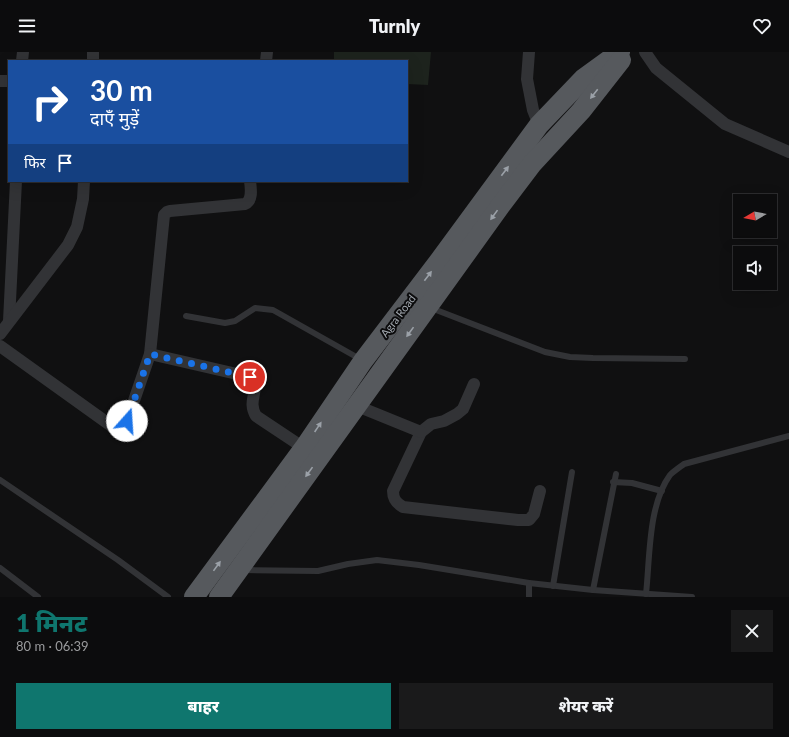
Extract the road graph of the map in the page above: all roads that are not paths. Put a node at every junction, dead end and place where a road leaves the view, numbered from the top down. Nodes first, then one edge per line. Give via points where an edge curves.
1 (529, 52) edge
2 (620, 52) edge
3 (627, 52) edge
4 (645, 52) edge
5 (539, 125) junction
6 (789, 152) edge
7 (16, 182) edge
8 (84, 182) edge
9 (250, 182) edge
10 (428, 307) junction
11 (186, 316) dead end
12 (9, 321) junction
13 (0, 334) edge
14 (0, 346) edge
15 (150, 354) junction
16 (685, 359) dead end
17 (363, 361) junction
18 (474, 384) dead end
19 (356, 406) junction
20 (421, 432) junction
21 (789, 436) edge
22 (304, 448) junction
23 (572, 472) dead end
24 (616, 474) dead end
25 (0, 480) edge
26 (613, 482) junction
27 (540, 491) dead end
28 (662, 491) junction
29 (0, 568) edge
30 (239, 570) junction
31 (529, 583) junction
32 (553, 586) junction
33 (593, 590) junction
34 (646, 594) junction
35 (38, 597) edge
36 (168, 597) edge
37 (194, 597) edge
38 (219, 597) edge
39 (529, 597) edge
40 (692, 597) edge

1 - 5 street via 527,79 533,110
2 - 5 highway, Agra Road via 584,78
3 -> 10 highway, Agra Road via 581,111 532,164
4 - 6 street via 656,68 725,124
17 -> 5 highway, Agra Road
7 - 12 street
8 - 12 street via 77,227 68,246
9 - 15 street via 251,197 244,204 170,210 164,215
10 - 16 lane via 545,352 570,357
10 -> 19 highway, Agra Road
11 - 17 lane via 226,323 235,321 255,308 273,310
12 - 13 street
14 - 15 street via 113,427 121,427 127,421
15 - 22 street via 250,377 255,382 252,402 256,416
22 -> 17 highway, Agra Road
18 - 20 street via 463,409 444,421 431,424
19 - 20 street
19 -> 30 highway, Agra Road
20 - 27 street via 394,491 396,503 403,507 529,520 534,514
21 - 28 lane via 684,464 672,474
37 -> 22 highway, Agra Road
23 - 32 lane
24 - 26 lane
25 - 36 lane
26 - 28 lane via 632,483
26 - 33 lane
28 - 34 lane via 655,508
29 - 35 lane
30 - 31 lane via 318,571 377,560
30 - 38 highway, Agra Road
31 - 32 lane
31 - 39 lane
32 - 33 lane
33 - 34 lane
34 - 40 lane

